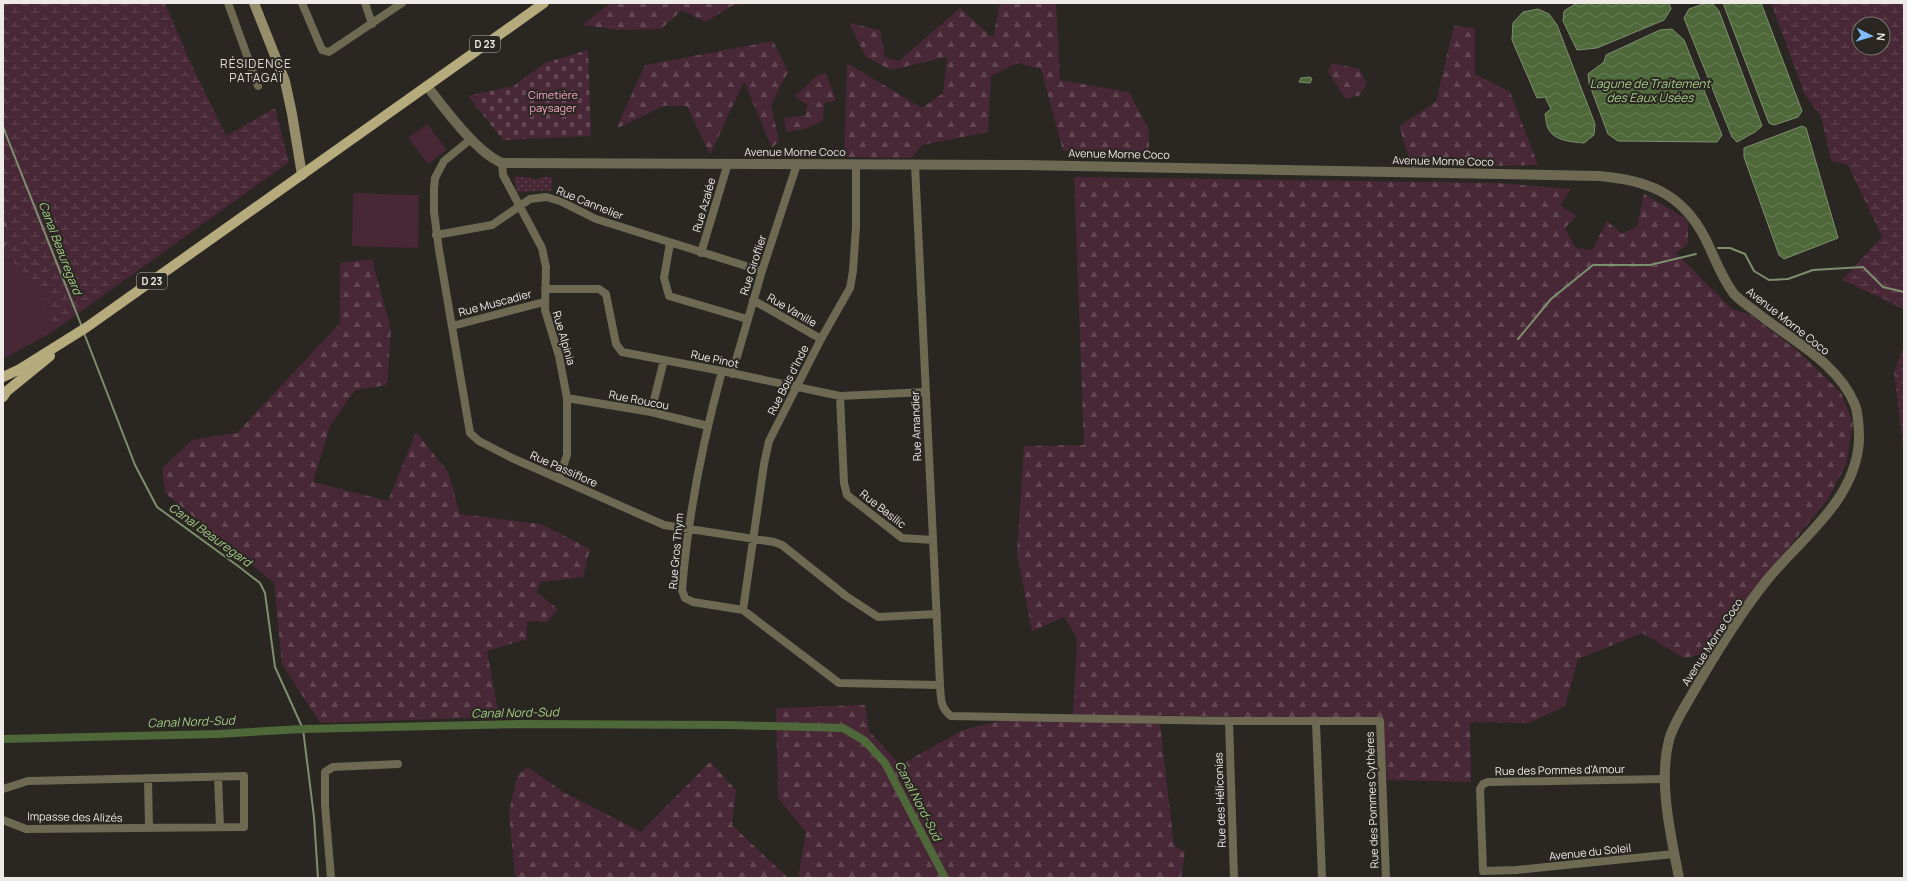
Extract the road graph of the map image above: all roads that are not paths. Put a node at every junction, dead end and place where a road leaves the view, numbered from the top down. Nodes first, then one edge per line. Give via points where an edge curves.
1 (228, 3) edge
2 (254, 3) edge
3 (302, 3) edge
4 (366, 3) edge
5 (402, 3) edge
6 (544, 3) edge
7 (372, 24) junction
8 (258, 86) dead end
9 (427, 86) junction
10 (471, 139) junction
11 (502, 163) junction
12 (728, 163) junction
13 (797, 164) junction
14 (856, 164) junction
15 (915, 165) junction
16 (302, 175) junction
17 (520, 205) junction
18 (436, 236) junction
19 (670, 243) junction
20 (701, 253) junction
21 (762, 271) junction
22 (545, 288) junction
23 (753, 300) junction
24 (544, 302) junction
25 (747, 319) junction
26 (452, 326) junction
27 (821, 339) junction
28 (63, 343) junction
29 (664, 360) junction
30 (722, 371) junction
31 (732, 374) junction
32 (3, 378) edge
33 (796, 388) junction
34 (926, 392) junction
35 (840, 396) junction
36 (3, 397) edge
37 (567, 398) junction
38 (651, 412) junction
39 (708, 426) junction
40 (559, 479) junction
41 (688, 528) junction
42 (754, 539) junction
43 (933, 540) junction
44 (743, 610) junction
45 (937, 614) junction
46 (940, 685) junction
47 (1228, 721) junction
48 (1380, 721) joint
49 (1316, 722) junction
50 (398, 764) dead end
51 (218, 777) junction
52 (148, 779) junction
53 (1664, 779) junction
54 (3, 789) edge
55 (3, 820) edge
56 (220, 827) junction
57 (149, 828) junction
58 (1674, 854) junction
59 (1516, 874) edge
60 (331, 878) edge
61 (1234, 878) edge
62 (1322, 878) edge
63 (1386, 878) edge
64 (1679, 878) edge

1 - 8 street
2 - 16 main road via 285,81
3 - 7 street via 322,50 329,52
4 - 7 street
5 - 7 street
6 - 9 main road, D 23
9 - 10 street
9 - 16 main road, D 23
10 - 11 street via 494,160
10 - 18 street, Rue Passiflore via 444,161 435,178
11 - 12 street, Avenue Morne Coco
11 - 17 street, Rue Alpinia via 504,175
12 - 13 street, Avenue Morne Coco
12 - 20 street, Rue Azalée
13 - 14 street, Avenue Morne Coco
13 - 21 street, Rue Giroflier
14 - 15 street, Avenue Morne Coco
14 - 27 street, Rue Bois d'Inde via 856,227 850,288
15 - 34 street, Rue Amandier
15 - 53 street, Avenue Morne Coco via 1599,176 1644,183 1667,194 1684,208 1705,238 1722,276 1736,296 1770,324 1806,348 1845,387 1855,407 1860,430 1853,475 1843,493 1768,580 1706,669 1676,722 1669,738
16 - 28 main road, D 23
17 - 18 street, Rue Cannelier via 492,225
17 - 19 street, Rue Cannelier via 530,199 546,197 596,219
17 - 22 street, Rue Alpinia via 542,248 546,267
18 - 26 street, Rue Passiflore
19 - 20 street, Rue Cannelier
19 - 25 street via 664,278 669,296
20 - 21 street, Rue Cannelier
21 - 23 street, Rue Giroflier
22 - 24 street, Rue Alpinia
22 - 29 street, Rue Pinot via 599,289 606,294 616,344 622,352
23 - 25 street, Rue Giroflier
23 - 27 street, Rue Vanille
24 - 26 street, Rue Muscadier
24 - 37 street, Rue Alpinia via 559,356
25 - 31 street, Rue Giroflier
26 - 40 street, Rue Passiflore via 470,433 479,442
27 - 33 street, Rue Bois d'Inde
28 - 32 main road, D 23 via 47,350
28 - 36 main road, D 23
29 - 30 street, Rue Pinot
29 - 38 street
30 - 31 street, Rue Pinot
30 - 39 street, Rue Gros Thym
31 - 33 street, Rue Pinot
33 - 35 street, Rue Pinot
33 - 42 street, Rue Bois d'Inde via 769,441
34 - 35 street, Rue Pinot
34 - 43 street, Rue Amandier
35 - 43 street, Rue Basilic via 844,483 847,495 902,538
37 - 38 street, Rue Roucou
37 - 40 street, Rue Alpinia via 567,455
38 - 39 street, Rue Roucou
39 - 41 street, Rue Gros Thym
40 - 41 street, Rue Passiflore via 664,525
41 - 42 street, Rue Passiflore
41 - 44 street, Rue Gros Thym via 682,590 685,598 693,602
42 - 44 street, Rue Bois d'Inde
42 - 45 street, Rue Passiflore via 782,545 846,596 878,617
43 - 45 street, Rue Amandier
44 - 46 street, Rue Gros Thym via 840,683
45 - 46 street, Rue Amandier
46 - 47 street, Rue Amandier via 941,705 950,716
47 - 49 street, Rue Amandier
47 - 61 street, Rue des Héliconias
48 - 49 street, Rue Amandier
48 - 63 street, Rue des Pommes Cythères
49 - 62 street
50 - 60 street via 333,767 325,772
51 - 52 street, Impasse des Alizés
51 - 56 street
51 - 56 street, Impasse des Alizés via 244,776 244,827
52 - 54 street, Impasse des Alizés via 28,781
52 - 57 street
53 - 58 street, Avenue Morne Coco
53 - 59 street, Rue des Pommes d'Amour via 1483,784 1480,788 1482,871
55 - 57 street, Impasse des Alizés via 26,828
56 - 57 street, Impasse des Alizés
58 - 59 street, Avenue du Soleil
58 - 64 street, Avenue Morne Coco

